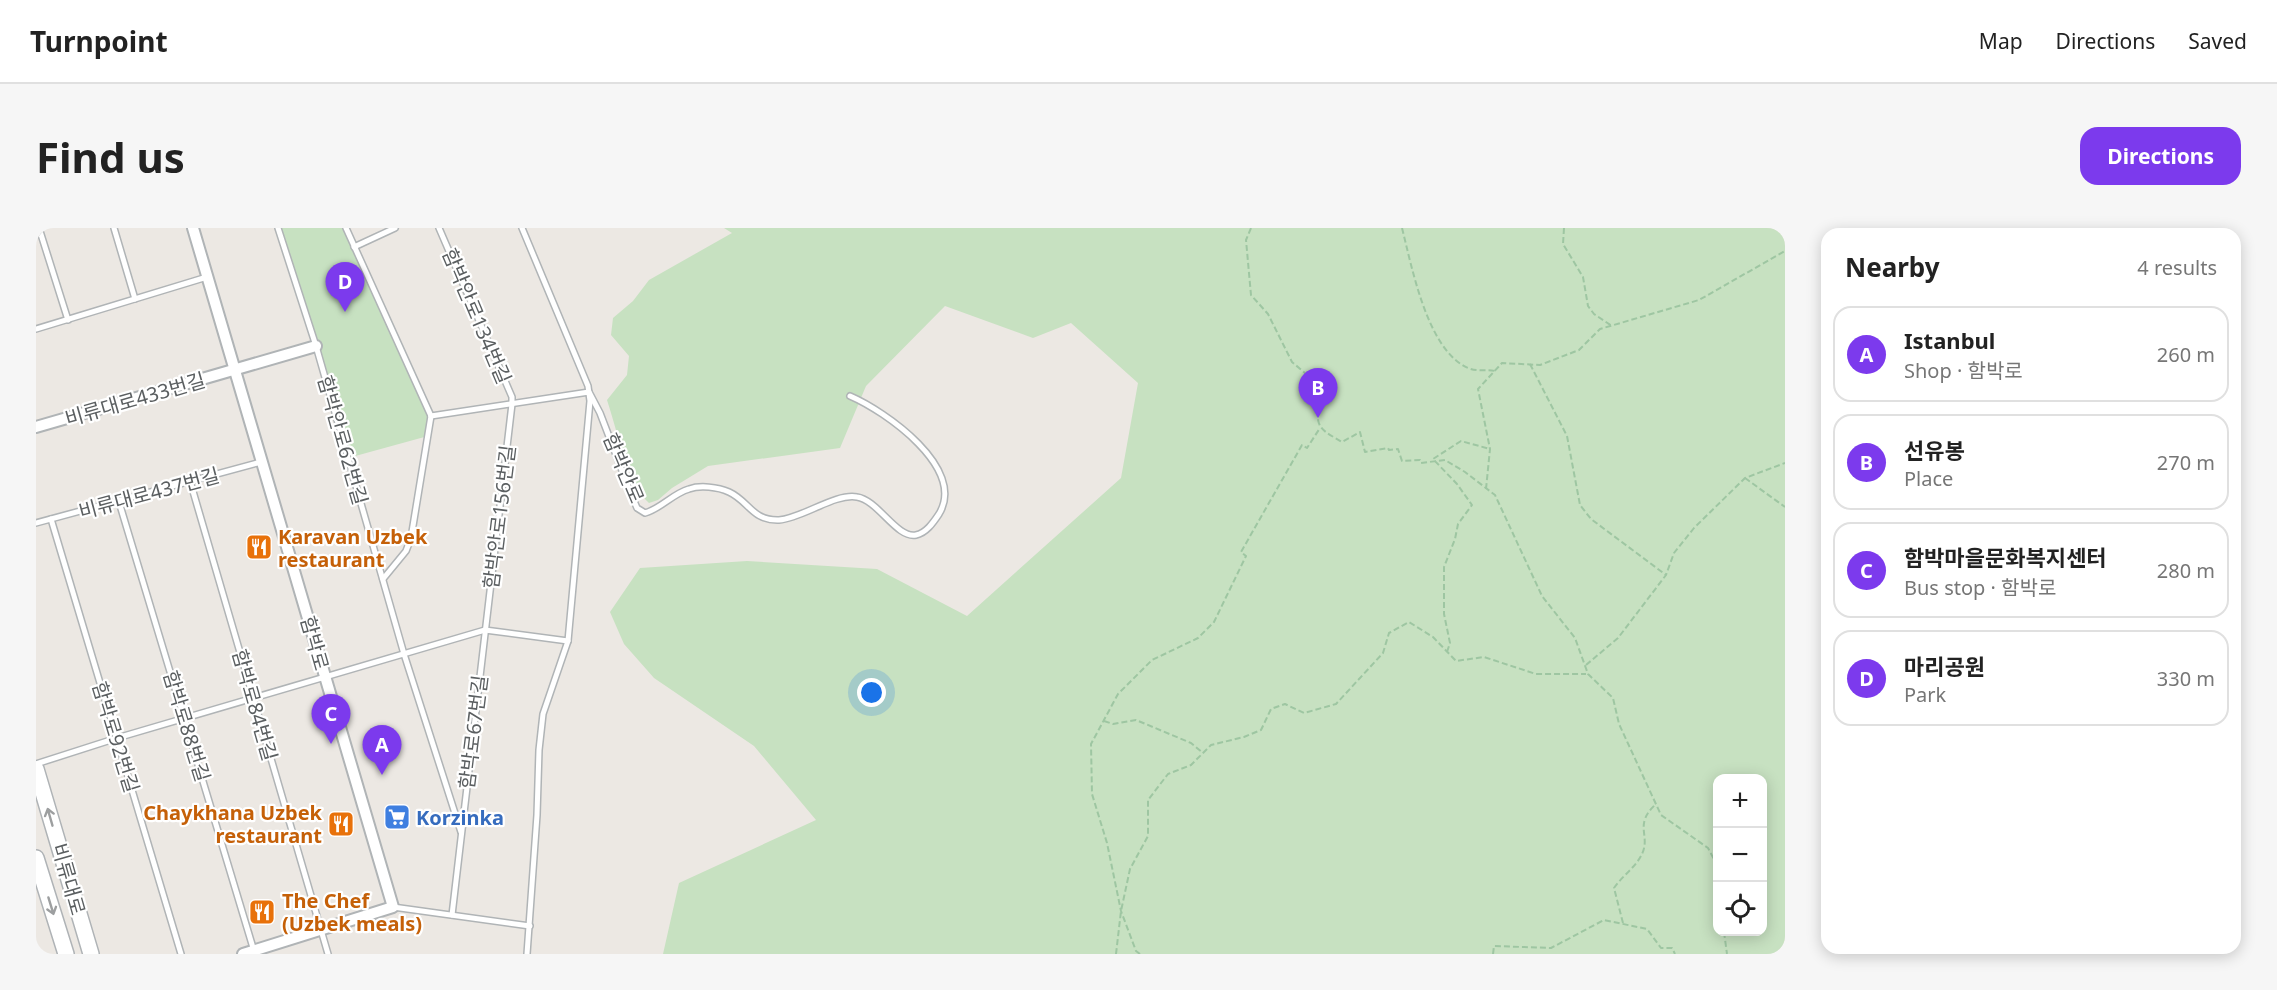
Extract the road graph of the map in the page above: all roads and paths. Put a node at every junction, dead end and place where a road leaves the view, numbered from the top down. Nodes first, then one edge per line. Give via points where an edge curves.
1 (39, 228) edge
2 (114, 228) edge
3 (193, 228) edge
4 (278, 228) edge
5 (346, 228) edge
6 (395, 228) edge
7 (439, 228) edge
8 (522, 228) edge
9 (1251, 228) edge
10 (1402, 228) edge
11 (1563, 228) edge
12 (354, 247) junction
13 (1785, 251) edge
14 (207, 277) junction
15 (135, 299) junction
16 (68, 320) junction
17 (1612, 326) junction
18 (36, 329) edge
19 (316, 346) junction
20 (1530, 364) junction
21 (234, 370) junction
22 (1495, 371) junction
23 (589, 392) junction
24 (850, 396) dead end
25 (512, 404) junction
26 (431, 416) junction
27 (36, 428) edge
28 (1320, 428) junction
29 (1490, 449) junction
30 (1435, 461) junction
31 (261, 462) junction
32 (1785, 463) edge
33 (1745, 478) junction
34 (190, 481) junction
35 (1486, 489) junction
36 (119, 502) junction
37 (1785, 507) edge
38 (51, 519) junction
39 (36, 523) edge
40 (1666, 575) junction
41 (383, 579) junction
42 (485, 630) junction
43 (568, 641) junction
44 (1447, 652) junction
45 (404, 654) junction
46 (1585, 666) junction
47 (1588, 674) junction
48 (325, 677) junction
49 (253, 698) junction
50 (184, 718) junction
51 (1104, 721) junction
52 (117, 738) junction
53 (1203, 753) junction
54 (36, 764) edge
55 (36, 769) edge
56 (1656, 804) junction
57 (461, 835) junction
58 (36, 858) edge
59 (1713, 858) edge
60 (393, 908) junction
61 (1120, 911) junction
62 (452, 915) junction
63 (1623, 923) junction
64 (530, 926) junction
65 (322, 929) junction
66 (1725, 936) edge
67 (255, 952) edge
68 (66, 954) edge
69 (91, 954) edge
70 (181, 954) edge
71 (243, 954) edge
72 (328, 954) edge
73 (527, 954) edge
74 (1116, 954) edge
75 (1140, 954) edge
76 (1493, 954) edge
77 (1675, 954) edge
78 (1727, 954) edge

1 - 16 lane
2 - 15 lane
3 - 14 street, 함박로
4 - 19 lane, 함박안로62번길
5 - 12 lane
6 - 12 lane
7 - 25 lane, 함박안로134번길
8 - 23 lane, 함박안로
9 - 28 path via 1246,240 1251,294 1268,314 1292,362 1305,373 1305,388 1319,405 1316,418
10 - 22 path via 1418,294 1444,348 1469,369
11 - 17 path via 1563,243 1583,277 1588,306
12 - 26 lane
13 - 17 path via 1700,300
14 - 15 lane
14 - 21 street, 함박로
15 - 16 lane
16 - 18 lane
17 - 20 path via 1600,329 1579,350 1540,365
19 - 21 street, 비류대로433번길
19 - 41 lane, 함박안로62번길
20 - 22 path via 1502,363
20 - 40 path via 1567,436 1582,509
21 - 27 street, 비류대로433번길
21 - 31 street, 함박로
22 - 29 path via 1478,389
23 - 24 lane, 함박안로 via 637,508 645,513 690,488 711,487 730,492 766,520 782,519 856,496 870,501 903,534 914,536 927,530 945,500 943,482 933,462 918,443 883,413
23 - 25 lane
23 - 43 lane, 함박안로
25 - 26 lane
25 - 42 lane, 함박안로156번길
26 - 41 lane via 411,538 406,551
28 - 30 path via 1342,442 1360,432 1365,452 1398,449 1402,461
28 - 51 path via 1307,448 1302,445 1241,552 1246,556 1214,622 1198,639 1152,660 1118,694
29 - 30 path via 1461,441
29 - 35 path
30 - 35 path via 1445,460
30 - 44 path via 1472,505 1458,524 1443,567 1444,614 1450,643
31 - 34 lane, 비류대로437번길
31 - 48 street, 함박로
32 - 33 path
33 - 37 path
33 - 40 path via 1685,538
34 - 36 lane, 비류대로437번길
34 - 49 lane, 함박로84번길
35 - 46 path via 1495,495 1542,596 1575,638
36 - 38 lane, 비류대로437번길
36 - 50 lane, 함박로88번길
38 - 39 lane, 비류대로437번길
38 - 52 lane, 함박로92번길
40 - 46 path via 1618,638
41 - 45 lane, 함박안로62번길
42 - 43 lane
42 - 45 lane
42 - 57 lane, 함박로67번길
43 - 64 lane, 함박안로 via 543,714
44 - 47 path via 1456,662 1484,657 1536,674
44 - 53 path via 1433,637 1409,622 1389,633 1383,653 1336,704 1304,713 1285,704 1271,709 1261,730 1211,745
45 - 48 lane
45 - 57 lane, 함박로67번길
46 - 47 path
47 - 56 path via 1613,698 1619,724
48 - 49 lane
48 - 60 street, 함박로
49 - 50 lane
49 - 65 lane, 함박로84번길
50 - 52 lane
50 - 67 lane, 함박로88번길
51 - 53 path via 1113,724 1136,720 1191,743
51 - 61 path via 1091,744 1092,795 1107,843
52 - 54 lane
52 - 70 lane, 함박로92번길
53 - 61 path via 1191,765 1168,774 1148,800 1148,836 1131,869
69 -> 55 main road, 비류대로
56 - 59 path via 1661,814 1708,848
56 - 63 path via 1643,822 1642,854 1614,890
57 - 62 lane, 함박로67번길
58 -> 68 main road, 비류대로
60 - 62 lane
60 - 65 street
61 - 74 path
61 - 75 path
62 - 64 lane
63 - 76 path via 1604,920 1551,948 1494,946
63 - 77 path via 1647,929 1661,948 1672,948
64 - 73 lane, 함박안로
65 - 67 street
65 - 72 lane, 함박로84번길
66 - 78 path
67 - 71 street

